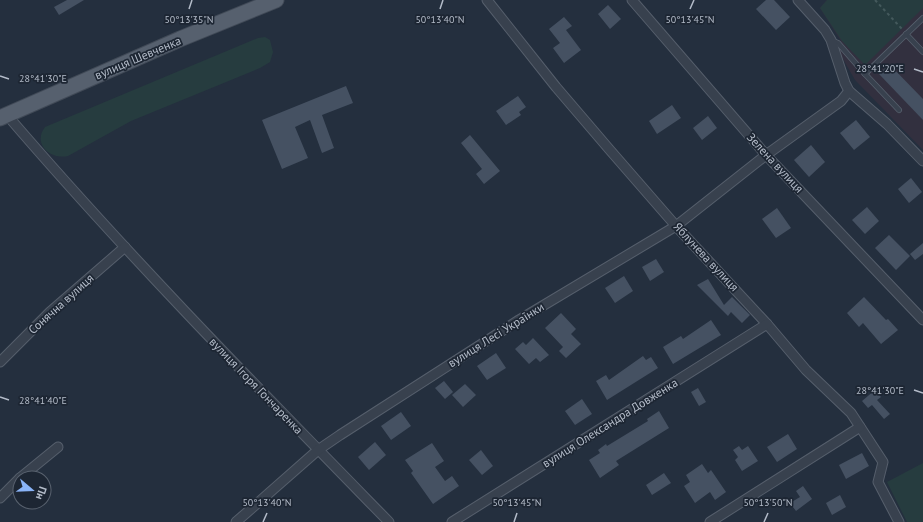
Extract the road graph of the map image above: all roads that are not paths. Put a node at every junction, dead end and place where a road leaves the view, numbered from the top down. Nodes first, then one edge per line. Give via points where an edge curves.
1 (276, 0) edge
2 (488, 0) edge
3 (632, 0) edge
4 (798, 0) edge
5 (923, 18) edge
6 (906, 34) junction
7 (830, 40) junction
8 (923, 52) edge
9 (865, 74) junction
10 (849, 91) junction
11 (899, 110) dead end
12 (4, 116) edge
13 (766, 155) junction
14 (923, 161) edge
15 (676, 226) junction
16 (125, 247) junction
17 (923, 320) edge
18 (767, 324) junction
19 (0, 362) edge
20 (860, 427) junction
21 (58, 447) dead end
22 (318, 450) junction
23 (30, 470) edge
24 (12, 486) edge
25 (0, 498) edge
26 (236, 522) edge
27 (389, 522) edge
28 (452, 522) edge
29 (710, 522) edge
30 (899, 522) edge

1 - 12 main road, вулиця Шевченка
2 - 15 street, Яблунева вулиця via 556,87
3 - 13 street, Зелена вулиця
4 - 7 street via 825,30
5 - 6 lane
6 - 8 lane
6 - 9 lane
7 - 9 lane via 838,43
7 - 10 street
9 - 11 lane
10 - 13 street, вулиця Лесі Українки via 841,101
10 - 14 street via 887,124
12 - 16 street, вулиця Ігоря Гончаренка
13 - 15 street, вулиця Лесі Українки
13 - 17 street, Зелена вулиця
15 - 18 street, Яблунева вулиця
15 - 22 street, вулиця Лесі Українки via 519,320
16 - 19 street, Сонячна вулиця via 50,312
16 - 22 street, вулиця Ігоря Гончаренка
18 - 20 street, Яблунева вулиця via 806,370 851,413
18 - 28 street, вулиця Олександра Довженка
20 - 29 street
20 - 30 street, Яблунева вулиця via 883,462 878,482
21 - 23 street
22 - 26 street, вулиця Лесі Українки
22 - 27 street, вулиця Ігоря Гончаренка
24 - 25 street

